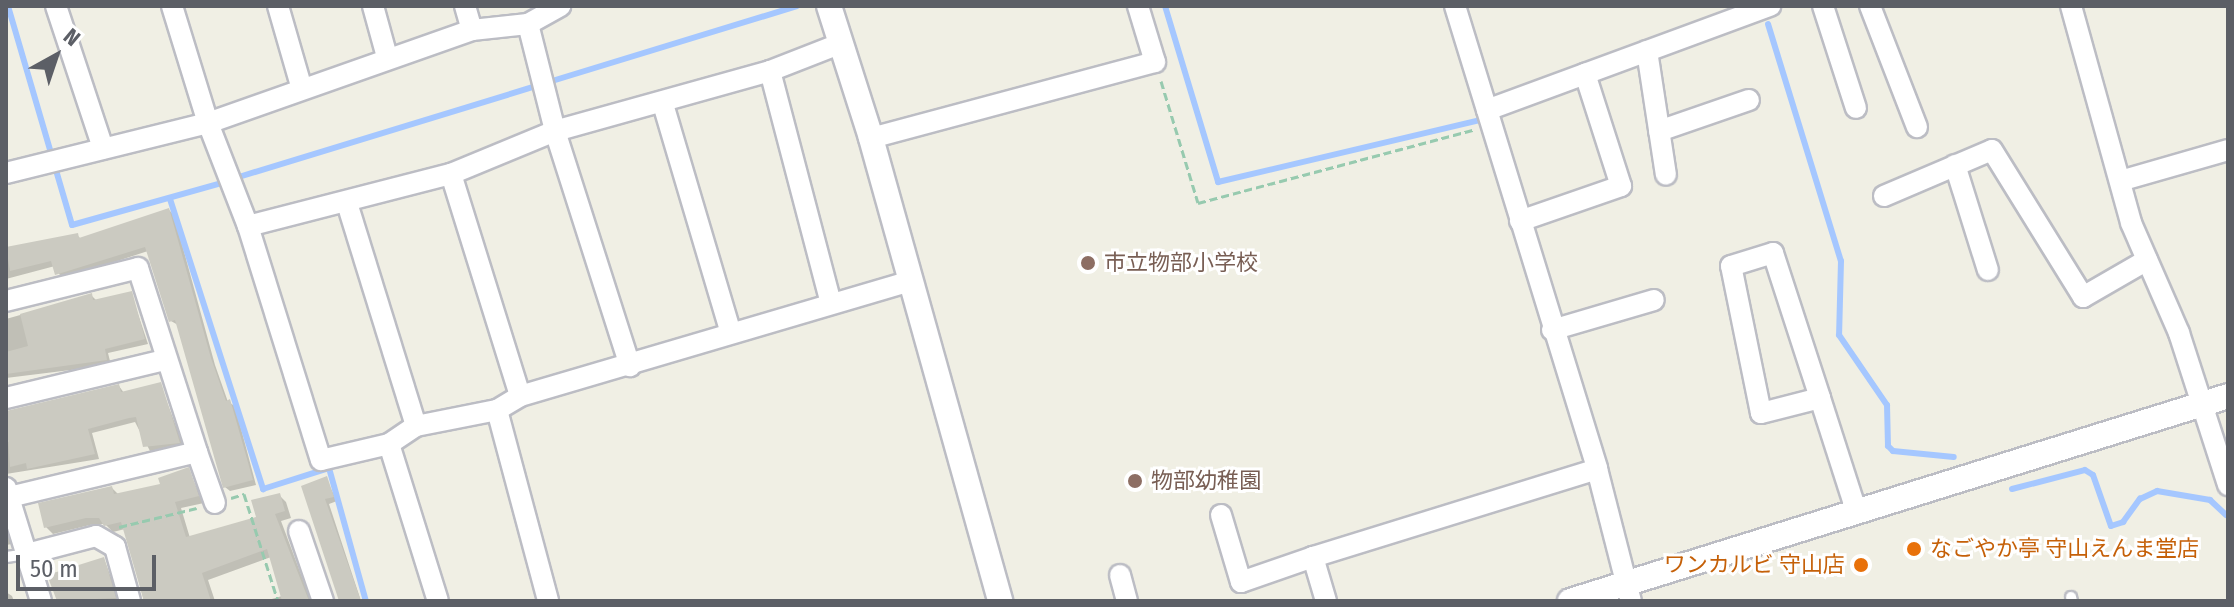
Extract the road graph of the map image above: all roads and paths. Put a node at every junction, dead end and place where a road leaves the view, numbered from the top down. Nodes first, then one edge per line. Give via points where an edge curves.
1 (56, 6) edge
2 (172, 6) edge
3 (278, 6) edge
4 (373, 6) edge
5 (465, 6) edge
6 (560, 6) edge
7 (829, 6) edge
8 (1138, 6) edge
9 (1455, 6) edge
10 (1770, 6) edge
11 (1823, 6) edge
12 (1870, 6) edge
13 (2071, 6) edge
14 (528, 24) junction
15 (472, 30) junction
16 (842, 43) junction
17 (1647, 51) junction
18 (387, 57) junction
19 (1155, 62) junction
20 (770, 71) junction
21 (1585, 74) junction
22 (302, 89) junction
23 (1749, 100) dead end
24 (663, 104) junction
25 (1856, 108) dead end
26 (1483, 119) junction
27 (208, 123) junction
28 (1917, 127) dead end
29 (555, 131) junction
30 (1659, 131) junction
31 (871, 138) junction
32 (103, 148) junction
33 (2228, 150) edge
34 (1955, 165) junction
35 (6, 171) edge
36 (451, 174) junction
37 (1666, 175) dead end
38 (2120, 181) junction
39 (1884, 196) dead end
40 (347, 203) junction
41 (1520, 221) junction
42 (248, 226) junction
43 (2147, 260) junction
44 (1988, 270) dead end
45 (910, 281) junction
46 (1654, 300) dead end
47 (6, 301) edge
48 (831, 303) junction
49 (730, 330) junction
50 (1552, 330) junction
51 (164, 360) junction
52 (630, 366) junction
53 (520, 396) junction
54 (2228, 396) edge
55 (6, 398) edge
56 (1820, 398) junction
57 (2199, 405) junction
58 (497, 410) junction
59 (416, 426) junction
60 (389, 444) junction
61 (197, 452) junction
62 (1590, 471) junction
63 (2228, 485) edge
64 (7, 494) edge
65 (215, 503) junction
66 (1857, 513) junction
67 (1221, 515) dead end
68 (299, 531) dead end
69 (106, 542) junction
70 (27, 554) junction
71 (6, 557) edge
72 (1313, 557) junction
73 (1120, 575) dead end
74 (1628, 593) edge
75 (41, 601) edge
76 (130, 601) edge
77 (278, 601) edge
78 (323, 601) edge
79 (438, 601) edge
80 (548, 601) edge
81 (1000, 601) edge
82 (1127, 601) edge
83 (1326, 601) edge
84 (1570, 601) edge

1 - 32 street
2 - 27 street
3 - 22 street
4 - 18 street
5 - 15 street
6 - 14 street
7 - 16 street
8 - 19 street
9 - 26 street
10 - 17 street
11 - 25 street
12 - 28 street
13 - 38 street
14 - 15 street
14 - 29 street
15 - 18 street
16 - 20 street
16 - 31 street
17 - 21 street
17 - 30 street
18 - 22 street
19 - 26 path via 1198,203
19 - 31 street
20 - 24 street
20 - 48 street
21 - 26 street
21 - 41 street via 1621,186
22 - 27 street
23 - 30 street
24 - 29 street
24 - 49 street
26 - 41 street
27 - 32 street
27 - 42 street
29 - 36 street
29 - 52 street
30 - 37 street
31 - 45 street
32 - 35 street
33 - 38 street
34 - 39 street
34 - 43 street via 1992,150 2083,297
34 - 44 street
36 - 40 street
36 - 53 street
38 - 43 street
40 - 42 street
40 - 59 street
41 - 50 street
42 - 60 street via 321,460
43 - 57 street via 2179,333
45 - 48 street
45 - 81 street
46 - 50 street
47 - 51 street via 138,268
48 - 49 street
49 - 52 street
50 - 62 street
51 - 55 street
51 - 61 street
52 - 53 street
53 - 58 street
54 - 57 street
56 - 56 street via 1773,253 1731,266 1761,413
56 - 66 street
57 - 63 street
57 - 66 street
58 - 59 street
58 - 80 street
59 - 60 street
60 - 79 street
61 - 64 street
61 - 65 street
62 - 72 street
62 - 74 street
64 - 70 street
65 - 69 path via 119,527
65 - 77 path via 244,494
66 - 74 street
67 - 72 street via 1241,582
68 - 78 street
69 - 70 street via 96,536
69 - 76 street via 115,547
70 - 71 lane
70 - 75 street
72 - 83 street
73 - 82 street
74 - 84 street

